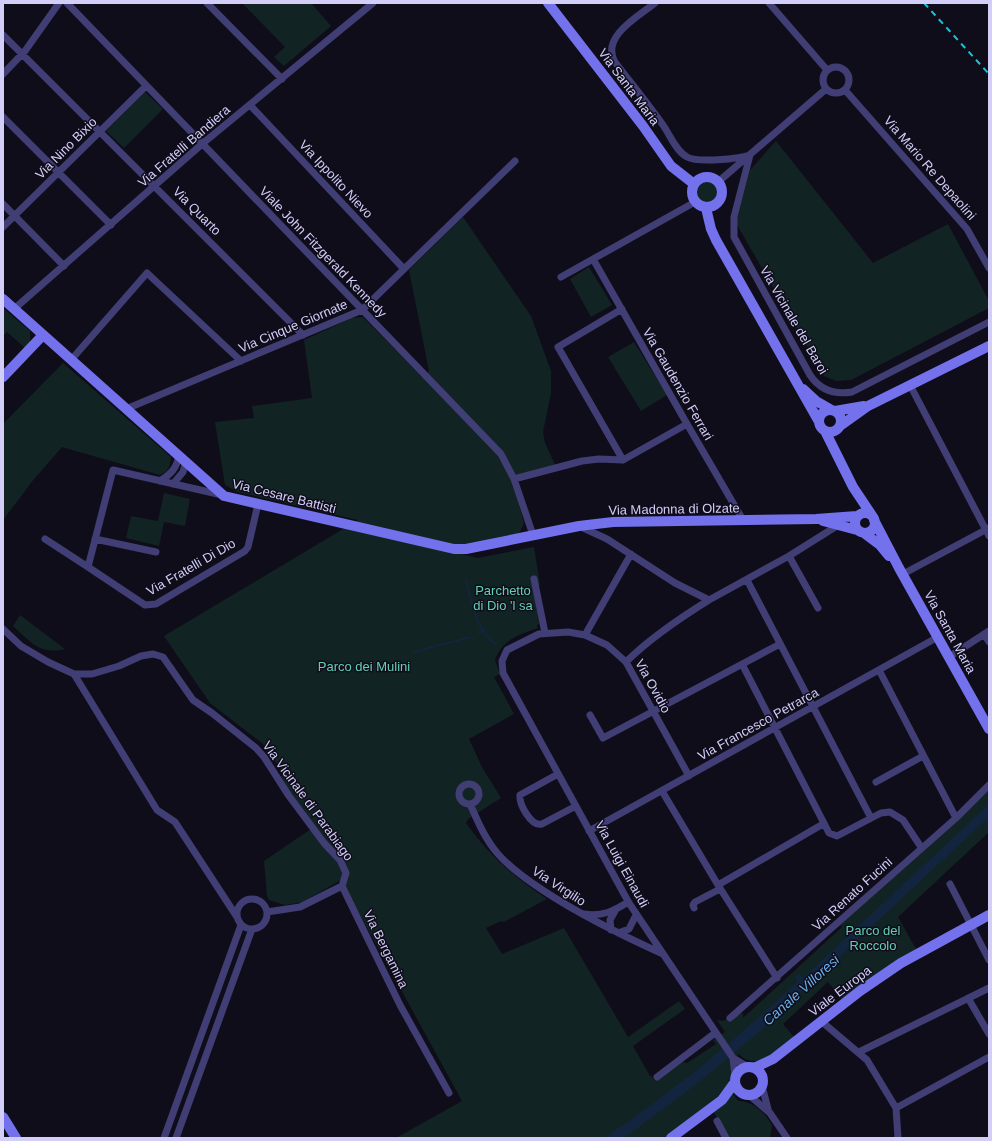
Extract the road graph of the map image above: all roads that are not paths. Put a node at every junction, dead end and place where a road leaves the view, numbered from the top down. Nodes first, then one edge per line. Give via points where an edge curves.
1 (60, 3) edge
2 (66, 3) edge
3 (208, 3) edge
4 (373, 3) edge
5 (548, 3) edge
6 (656, 3) edge
7 (769, 3) edge
8 (3, 35) edge
9 (22, 54) junction
10 (827, 70) junction
11 (3, 74) edge
12 (282, 79) junction
13 (146, 86) junction
14 (826, 89) junction
15 (845, 90) junction
16 (250, 105) junction
17 (3, 117) edge
18 (100, 131) junction
19 (202, 144) junction
20 (750, 155) junction
21 (514, 161) dead end
22 (58, 172) junction
23 (718, 182) junction
24 (694, 184) junction
25 (156, 187) junction
26 (695, 202) junction
27 (3, 204) edge
28 (706, 208) junction
29 (14, 216) junction
30 (111, 225) junction
31 (3, 227) edge
32 (593, 259) junction
33 (64, 266) junction
34 (989, 268) edge
35 (404, 269) junction
36 (561, 277) dead end
37 (3, 299) edge
38 (14, 309) junction
39 (622, 309) junction
40 (362, 310) junction
41 (989, 322) edge
42 (43, 335) junction
43 (303, 335) junction
44 (989, 346) edge
45 (71, 360) junction
46 (241, 361) junction
47 (3, 377) edge
48 (796, 384) junction
49 (910, 385) junction
50 (868, 406) junction
51 (126, 409) junction
52 (833, 410) junction
53 (818, 420) junction
54 (687, 424) junction
55 (838, 428) junction
56 (825, 431) junction
57 (836, 455) junction
58 (182, 458) junction
59 (623, 460) junction
60 (514, 479) junction
61 (160, 481) junction
62 (173, 484) junction
63 (853, 487) junction
64 (224, 496) junction
65 (258, 504) junction
66 (854, 516) junction
67 (874, 518) junction
68 (816, 519) junction
69 (743, 520) junction
70 (839, 525) junction
71 (579, 526) junction
72 (988, 531) edge
73 (861, 532) junction
74 (533, 535) junction
75 (95, 538) junction
76 (45, 539) dead end
77 (156, 552) dead end
78 (630, 554) junction
79 (789, 556) junction
80 (88, 567) junction
81 (901, 571) junction
82 (534, 580) dead end
83 (747, 580) junction
84 (709, 600) junction
85 (818, 608) dead end
86 (3, 629) edge
87 (987, 632) edge
88 (544, 633) junction
89 (585, 635) junction
90 (938, 637) junction
91 (989, 642) edge
92 (780, 644) junction
93 (949, 657) junction
94 (626, 662) junction
95 (742, 664) junction
96 (879, 670) junction
97 (503, 673) joint
98 (74, 674) junction
99 (812, 707) junction
100 (654, 711) junction
101 (590, 715) dead end
102 (774, 728) junction
103 (989, 728) edge
104 (923, 756) junction
105 (558, 774) junction
106 (689, 776) junction
107 (876, 782) dead end
108 (989, 785) edge
109 (662, 791) junction
110 (470, 804) dead end
111 (576, 806) junction
112 (871, 818) junction
113 (956, 818) junction
114 (823, 824) junction
115 (589, 831) junction
116 (921, 847) junction
117 (950, 884) dead end
118 (342, 886) junction
119 (719, 887) junction
120 (628, 902) junction
121 (694, 908) dead end
122 (614, 910) junction
123 (267, 912) junction
124 (578, 913) junction
125 (636, 914) junction
126 (989, 915) edge
127 (237, 917) junction
128 (971, 924) junction
129 (241, 925) junction
130 (252, 929) junction
131 (614, 932) junction
132 (664, 955) junction
133 (989, 960) edge
134 (777, 978) junction
135 (989, 988) edge
136 (968, 998) junction
137 (730, 1018) dead end
138 (821, 1021) junction
139 (989, 1034) edge
140 (717, 1036) junction
141 (859, 1052) junction
142 (989, 1057) edge
143 (733, 1058) junction
144 (773, 1060) junction
145 (751, 1068) junction
146 (657, 1076) dead end
147 (735, 1079) junction
148 (762, 1084) junction
149 (449, 1094) dead end
150 (746, 1095) junction
151 (722, 1100) junction
152 (896, 1108) junction
153 (770, 1113) junction
154 (3, 1116) edge
155 (717, 1121) dead end
156 (783, 1137) edge
157 (16, 1138) edge
158 (164, 1138) edge
159 (176, 1138) edge
160 (671, 1138) edge
161 (726, 1138) edge
162 (898, 1138) edge

1 - 9 street
2 - 13 street, Viale John Fitzgerald Kennedy
3 - 12 street
4 - 12 street, Via Fratelli Bandiera
5 - 24 street, Via Santa Maria via 671,166
6 - 20 street via 615,36 611,51 615,62 683,154 698,160 741,158
7 - 10 street
8 - 9 street, Via Quarto
9 - 11 street
9 - 18 street, Via Quarto
10 - 14 street via 822,79
10 - 15 street via 837,66 846,71 849,81
12 - 16 street, Via Fratelli Bandiera
13 - 18 street, Via Nino Bixio
13 - 19 street, Viale John Fitzgerald Kennedy
14 - 15 street via 835,93
14 - 20 street
15 - 34 street, Via Mario Re Depaolini via 965,226
16 - 19 street, Via Fratelli Bandiera
16 - 35 street, Via Ippolito Nievo
17 - 22 street
18 - 22 street, Via Nino Bixio
18 - 25 street, Via Quarto
19 - 25 street, Via Fratelli Bandiera
19 - 40 street, Viale John Fitzgerald Kennedy
20 - 23 street
20 - 41 street, Via Vicinale del Baroi via 734,217 734,237 810,375 819,385 831,392 852,392
21 - 35 street, Via Cinque Giornate
22 - 29 street, Via Nino Bixio
22 - 30 street
23 - 24 street via 708,177 700,178
23 - 28 street via 722,189 721,197 717,204
24 - 26 street via 692,195
25 - 30 street, Via Fratelli Bandiera
25 - 43 street, Via Quarto
26 - 28 street
26 - 32 street
27 - 29 street
28 - 48 street, Via Santa Maria via 716,240
29 - 31 street, Via Nino Bixio
29 - 33 street
30 - 33 street, Via Fratelli Bandiera
32 - 36 street
32 - 39 street, Via Gaudenzio Ferrari
33 - 38 street, Via Fratelli Bandiera
35 - 40 street, Via Cinque Giornate
37 - 38 street, Via Cesare Battisti
38 - 42 street, Via Cesare Battisti
39 - 54 street, Via Gaudenzio Ferrari
39 - 59 street via 558,347
40 - 43 street, Via Cinque Giornate
40 - 60 street, Viale John Fitzgerald Kennedy via 501,454
42 - 45 street, Via Cesare Battisti
42 - 47 street
43 - 46 street, Via Cinque Giornate
44 - 49 street
45 - 46 street via 147,272
45 - 51 street, Via Cesare Battisti
46 - 51 street, Via Cinque Giornate
48 - 52 street, Via Santa Maria via 816,401
48 - 53 street, Via Santa Maria
49 - 50 street
49 - 72 street
50 - 52 street
50 - 55 street
51 - 58 street, Via Cesare Battisti
52 - 53 street via 822,412
52 - 55 street, Via Santa Maria via 840,417
53 - 56 street, Via Santa Maria
54 - 59 street
54 - 69 street, Via Gaudenzio Ferrari
55 - 56 street
55 - 57 street, Via Santa Maria
56 - 57 street, Via Santa Maria
57 - 63 street, Via Santa Maria
58 - 61 street via 172,472
58 - 62 street via 183,472
58 - 64 street, Via Cesare Battisti
59 - 60 street via 599,459
60 - 74 street, Viale John Fitzgerald Kennedy
61 - 62 street
61 - 75 street via 113,470
62 - 64 street
63 - 66 street, Via Santa Maria
63 - 67 street, Via Santa Maria
64 - 65 street, Via Cesare Battisti
65 - 74 street, Via Cesare Battisti via 454,549 466,549
65 - 80 street, Via Fratelli Di Dio via 245,551 156,604 145,605
66 - 67 street via 866,513
66 - 68 street, Via Madonna di Olzate
66 - 70 street
66 - 73 street, Via Santa Maria via 854,523
67 - 73 street via 872,531
67 - 81 street, Via Santa Maria
68 - 69 street, Via Madonna di Olzate
68 - 70 street, Via Madonna di Olzate
69 - 71 street, Via Madonna di Olzate via 613,522
70 - 73 street, Via Madonna di Olzate
70 - 79 street
71 - 74 street, Via Madonna di Olzate
71 - 78 street via 607,539
72 - 81 street
73 - 81 street, Via Santa Maria via 880,545
75 - 77 street
75 - 80 street
76 - 80 street, Via Fratelli Di Dio
78 - 84 street via 675,583
78 - 89 street
79 - 83 street
79 - 85 street
81 - 90 street, Via Santa Maria
82 - 88 street
83 - 84 street
83 - 92 street
84 - 94 street via 692,610
86 - 98 street, Via Vicinale di Parabiago via 21,646
87 - 91 street
87 - 93 street
88 - 89 street, Via Ovidio via 568,632
88 - 97 street, Via Ovidio via 508,650 502,660
89 - 94 street, Via Ovidio via 607,645
90 - 93 street, Via Santa Maria
90 - 96 street, Via Francesco Petrarca
92 - 95 street
92 - 99 street
93 - 103 street, Via Santa Maria
94 - 100 street, Via Ovidio
95 - 100 street
95 - 102 street
96 - 99 street, Via Francesco Petrarca
96 - 104 street
97 - 105 street, Via Luigi Einaudi
98 - 118 street, Via Vicinale di Parabiago via 92,674 141,656 153,654 163,658 193,700 264,756 288,796 340,860 346,873
98 - 127 street via 158,810 175,822
99 - 102 street, Via Francesco Petrarca
99 - 112 street
100 - 101 street via 603,738
100 - 106 street, Via Ovidio
102 - 106 street, Via Francesco Petrarca
102 - 114 street
104 - 107 street
104 - 113 street
105 - 111 street, Via Luigi Einaudi
105 - 111 street via 520,795 532,823 542,824
106 - 109 street, Via Francesco Petrarca
108 - 113 street, Via Renato Fucini
109 - 115 street, Via Francesco Petrarca
109 - 119 street
110 - 124 street, Via Virgilio via 489,842 507,863
111 - 115 street, Via Luigi Einaudi
112 - 114 street via 837,836 828,834
112 - 116 street via 885,812 897,815 908,826
113 - 116 street, Via Renato Fucini
114 - 119 street
115 - 120 street, Via Luigi Einaudi
116 - 134 street, Via Renato Fucini
117 - 128 street
118 - 123 street via 300,907
118 - 149 street, Via Bergamina via 400,1005
119 - 121 street via 695,902
119 - 134 street
120 - 122 street
120 - 125 street, Via Luigi Einaudi
122 - 124 street via 597,915
122 - 131 street via 610,920
123 - 127 street via 258,900 249,899 238,906
123 - 130 street via 264,923
124 - 131 street, Via Virgilio
125 - 131 street via 629,929 624,933
125 - 132 street, Via Luigi Einaudi
126 - 128 street, Viale Europa
127 - 129 street
128 - 133 street
128 - 138 street, Viale Europa via 901,964
129 - 130 street
129 - 158 street
130 - 159 street
131 - 132 street, Via Virgilio
132 - 140 street, Via Luigi Einaudi
134 - 137 street, Via Renato Fucini
135 - 136 street
136 - 139 street
136 - 141 street
138 - 141 street
138 - 144 street, Viale Europa
140 - 143 street, Via Luigi Einaudi
140 - 146 street
141 - 152 street via 867,1060
142 - 152 street
143 - 145 street, Via Luigi Einaudi
143 - 147 street, Via Luigi Einaudi
144 - 145 street, Viale Europa
144 - 148 street, Viale Europa
145 - 147 street, Viale Europa via 738,1072
145 - 148 street via 761,1075
147 - 150 street via 739,1091
147 - 151 street, Viale Europa
148 - 150 street, Viale Europa via 754,1094
148 - 153 street
150 - 151 street, Viale Europa
150 - 153 street
151 - 160 street, Viale Europa
152 - 162 street
153 - 156 street
154 - 157 street
155 - 161 street

